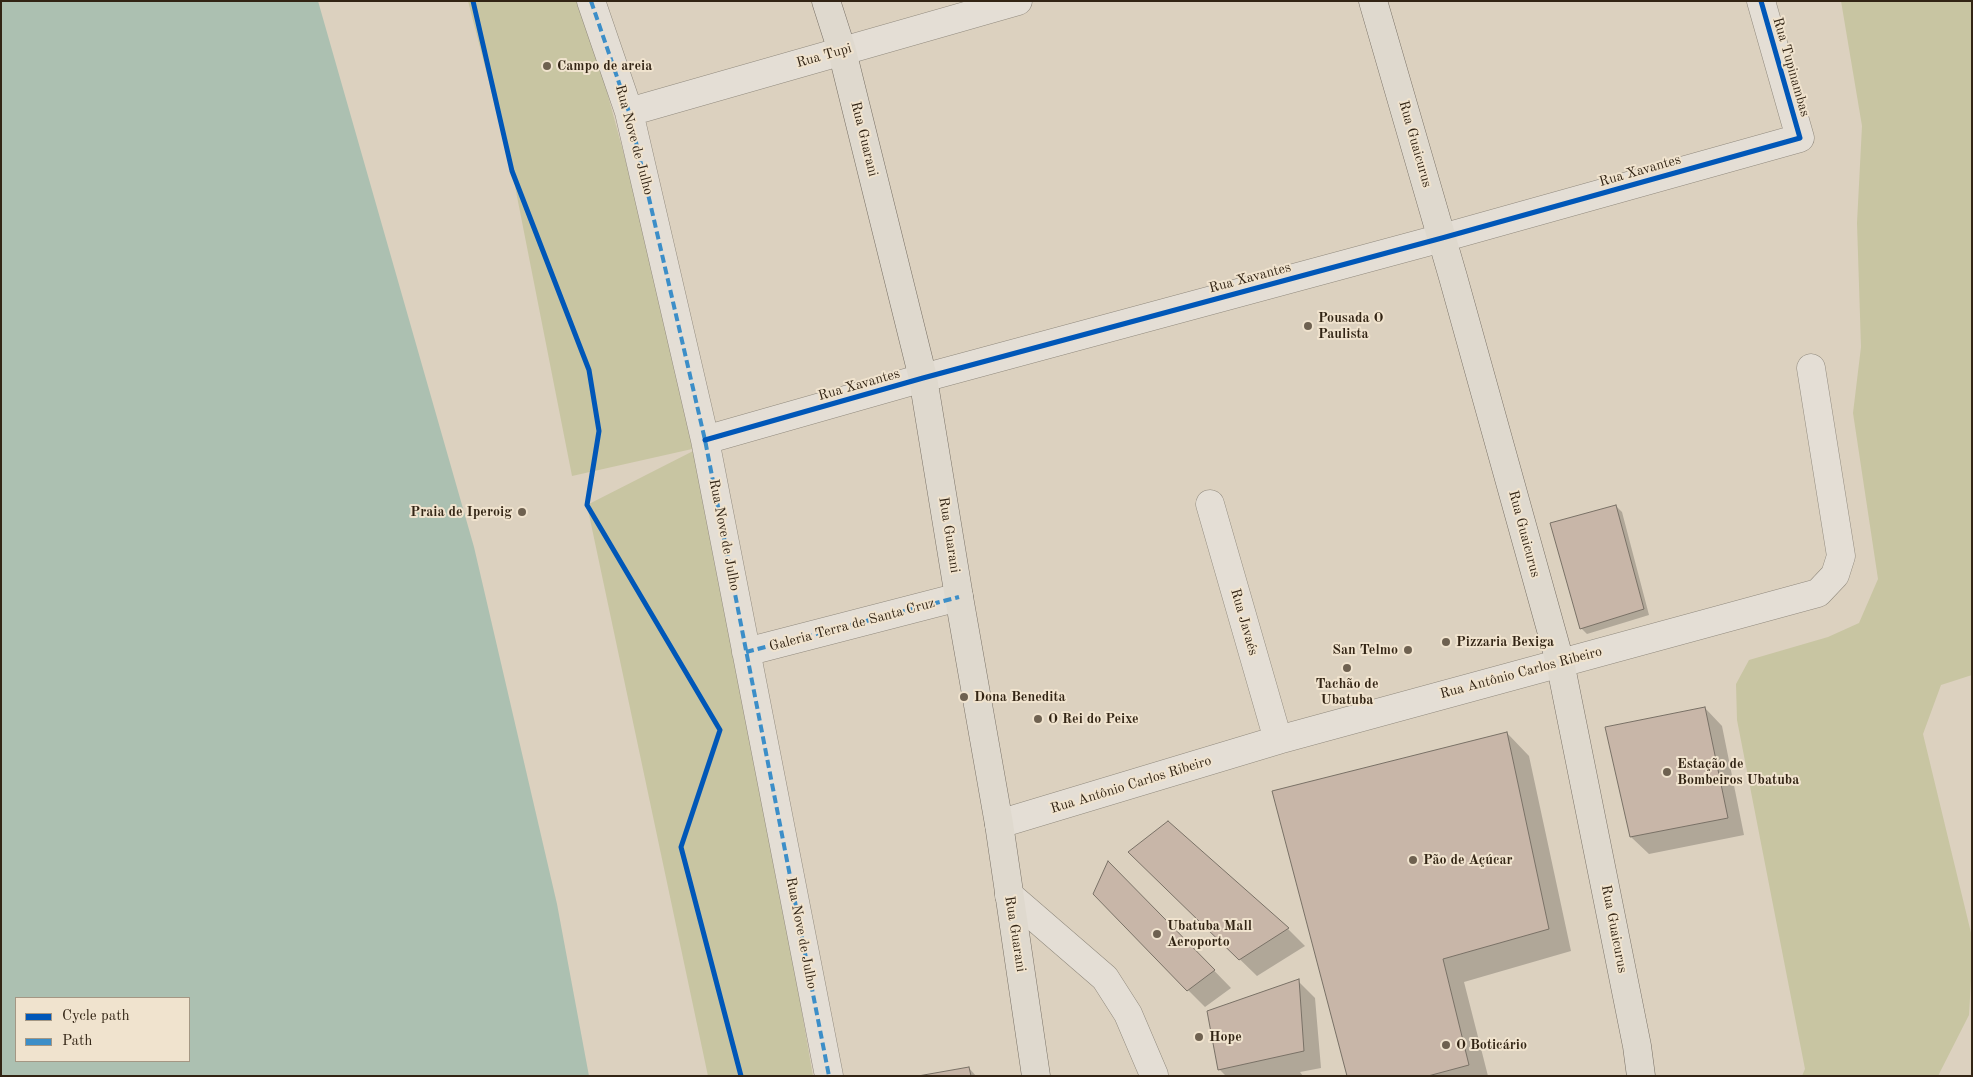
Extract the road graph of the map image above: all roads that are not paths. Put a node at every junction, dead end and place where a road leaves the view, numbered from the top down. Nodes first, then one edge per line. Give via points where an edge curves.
1 (591, 1) edge
2 (826, 1) edge
3 (1018, 1) edge
4 (1373, 1) edge
5 (1761, 1) edge
6 (842, 51) junction
7 (629, 112) junction
8 (1800, 138) joint
9 (1442, 238) junction
10 (1811, 368) dead end
11 (923, 378) junction
12 (706, 440) junction
13 (1210, 504) dead end
14 (959, 597) junction
15 (746, 652) junction
16 (1560, 662) junction
17 (1278, 740) junction
18 (999, 824) junction
19 (1009, 895) junction
20 (1157, 1075) edge
21 (829, 1076) edge
22 (1036, 1076) edge
23 (1641, 1076) edge

1 - 7 street, Rua Nove de Julho
2 - 6 main road, Rua Guarani
3 - 6 street, Rua Tupi
4 - 9 main road, Rua Guaicurus
5 - 8 street, Rua Tupinambas
6 - 7 street, Rua Tupi
6 - 11 main road, Rua Guarani
7 - 12 street, Rua Nove de Julho
8 - 9 street, Rua Xavantes
9 - 11 street, Rua Xavantes
9 - 16 main road, Rua Guaicurus
10 - 16 street, Rua Antônio Carlos Ribeiro via 1841,556 1835,575 1818,593
11 - 12 street, Rua Xavantes
11 - 14 main road, Rua Guarani
12 - 15 street, Rua Nove de Julho
13 - 17 street, Rua Javaés
14 - 15 street, Galeria Terra de Santa Cruz
14 - 18 main road, Rua Guarani
15 - 21 street, Rua Nove de Julho
16 - 17 street, Rua Antônio Carlos Ribeiro
16 - 23 main road, Rua Guaicurus
17 - 18 street, Rua Antônio Carlos Ribeiro
18 - 19 main road, Rua Guarani
19 - 20 street via 1105,978 1128,1014
19 - 22 main road, Rua Guarani

